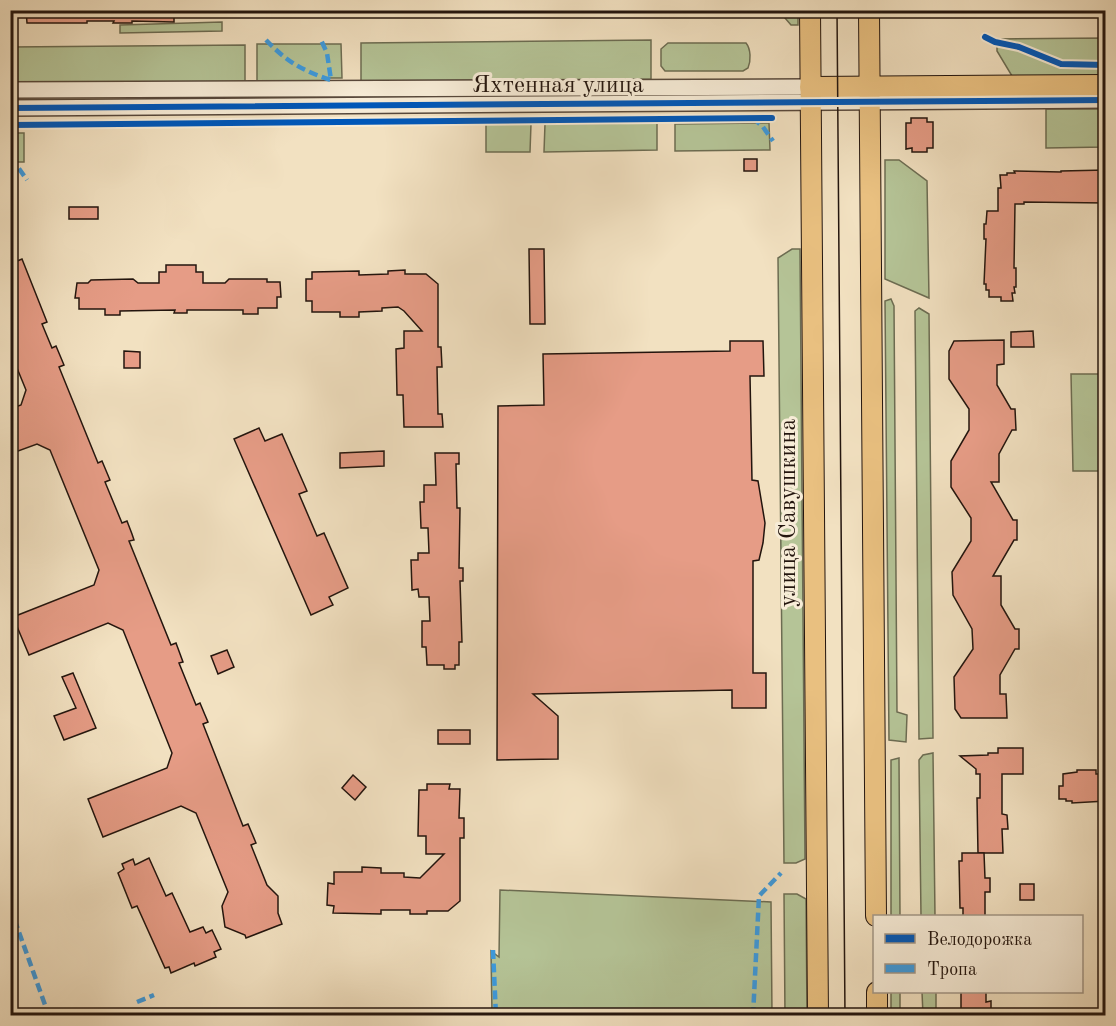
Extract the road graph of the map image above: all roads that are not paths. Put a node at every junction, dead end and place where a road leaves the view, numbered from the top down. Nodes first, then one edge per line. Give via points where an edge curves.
1 (810, 10) edge
2 (869, 10) edge
3 (1106, 85) edge
4 (10, 90) edge
5 (811, 94) junction
6 (870, 94) junction
7 (1106, 100) edge
8 (10, 108) edge
9 (876, 915) edge
10 (877, 993) edge
11 (818, 1016) edge
12 (877, 1016) edge

1 - 5 main road, улица Савушкина
2 - 6 main road
3 - 6 main road, Яхтенная улица
4 - 5 street, Яхтенная улица
5 - 6 main road, Яхтенная улица
5 - 8 street, Яхтенная улица
5 - 11 main road, улица Савушкина
6 - 7 street, Яхтенная улица
6 - 9 main road
10 - 12 main road

